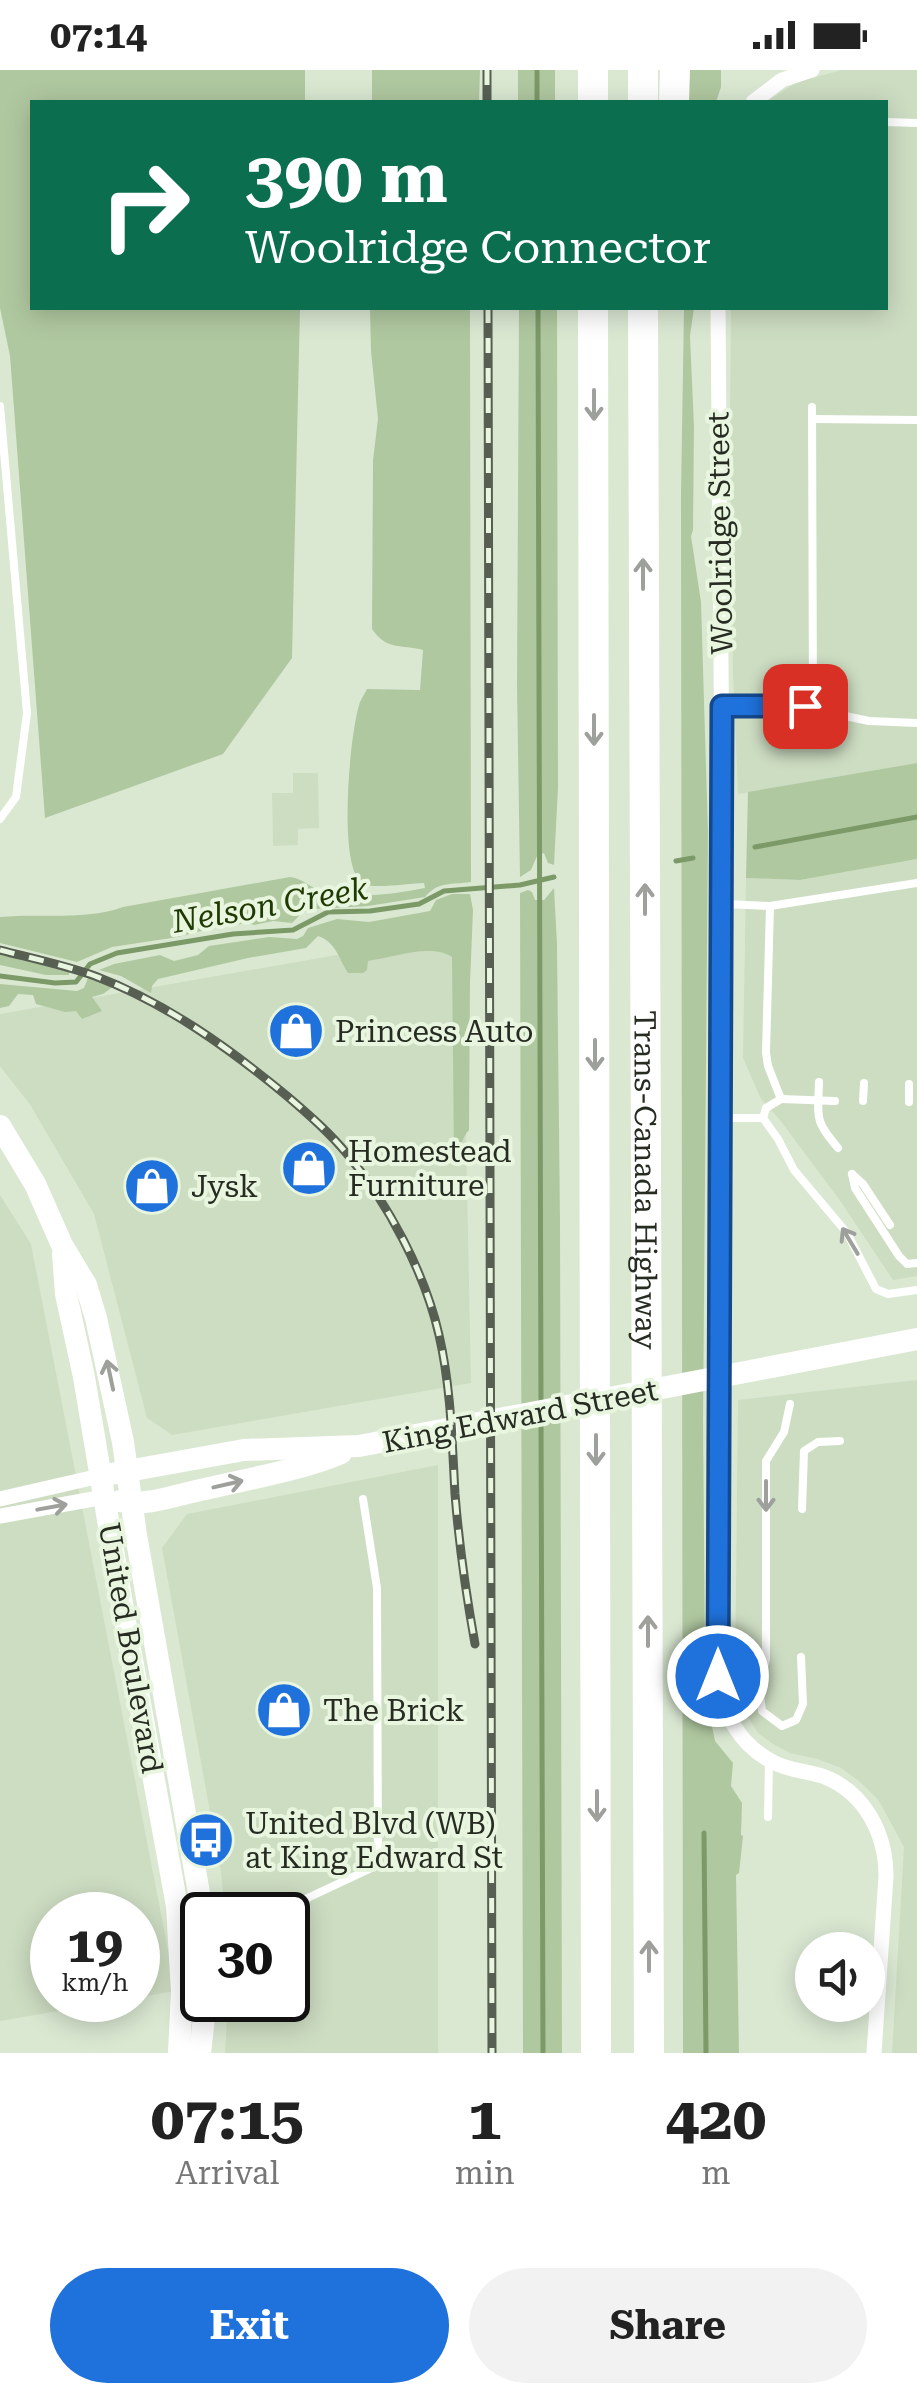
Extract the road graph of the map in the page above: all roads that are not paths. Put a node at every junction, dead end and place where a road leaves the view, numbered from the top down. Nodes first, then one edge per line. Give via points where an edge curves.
1 (592, 70) edge
2 (642, 70) edge
3 (675, 70) edge
4 (812, 70) edge
5 (593, 100) edge
6 (643, 100) edge
7 (674, 100) edge
8 (755, 100) edge
9 (888, 122) edge
10 (917, 122) edge
11 (594, 310) edge
12 (643, 310) edge
13 (660, 310) edge
14 (718, 310) edge
15 (0, 406) edge
16 (812, 407) dead end
17 (812, 418) junction
18 (917, 420) edge
19 (643, 505) junction
20 (722, 706) junction
21 (813, 706) junction
22 (917, 723) edge
23 (0, 819) edge
24 (917, 882) edge
25 (723, 904) junction
26 (770, 906) junction
27 (819, 1082) dead end
28 (864, 1083) dead end
29 (909, 1084) dead end
30 (781, 1099) junction
31 (818, 1100) junction
32 (835, 1100) dead end
33 (863, 1101) dead end
34 (908, 1102) dead end
35 (721, 1118) junction
36 (763, 1118) junction
37 (0, 1126) edge
38 (838, 1148) dead end
39 (890, 1226) dead end
40 (62, 1245) junction
41 (917, 1263) edge
42 (917, 1290) edge
43 (917, 1339) edge
44 (790, 1404) dead end
45 (840, 1441) dead end
46 (358, 1446) junction
47 (128, 1471) junction
48 (102, 1487) junction
49 (0, 1499) edge
50 (363, 1499) dead end
51 (132, 1504) junction
52 (802, 1508) dead end
53 (0, 1516) edge
54 (801, 1657) dead end
55 (769, 1760) junction
56 (768, 1818) dead end
57 (199, 1892) edge
58 (310, 1897) edge
59 (180, 1910) edge
60 (181, 2022) edge
61 (204, 2022) edge
62 (179, 2053) edge
63 (200, 2053) edge
64 (596, 2053) edge
65 (649, 2053) edge
66 (874, 2053) edge

1 - 5 highway
2 - 6 highway
3 - 7 highway
4 - 8 street via 782,80
9 - 10 lane
11 -> 64 highway, Trans-Canada Highway
12 - 19 highway, Trans-Canada Highway
13 - 19 highway
14 - 20 street, Woolridge Street
15 - 23 lane via 27,712 16,797
16 - 17 lane
17 - 18 lane
17 - 21 lane
65 -> 19 highway, Trans-Canada Highway
20 - 21 lane
20 - 25 street, Woolridge Street
21 - 22 lane via 870,721
24 - 26 lane
25 - 26 lane
25 - 35 street, Woolridge Street
26 - 30 lane via 766,1053
27 - 31 lane
28 - 33 lane
29 - 34 lane
30 - 31 lane
30 - 36 lane
31 - 32 lane
31 - 38 lane via 821,1128
35 - 36 lane
35 - 55 street, Woolridge Street via 718,1676 732,1724
42 -> 36 lane via 876,1289 847,1233 794,1170
37 - 40 main road, United Boulevard
39 - 41 lane via 852,1174 898,1256
47 -> 40 main road, United Boulevard via 96,1318
40 - 48 main road, United Boulevard
43 - 46 main road, King Edward Street
44 -> 54 lane via 784,1432 766,1461 766,1658 759,1687 762,1711 782,1726 796,1720 802,1704
45 - 52 lane via 804,1451
46 - 47 main road, King Edward Street via 244,1450
51 -> 46 main road, King Edward Street via 314,1464
47 - 48 main road, King Edward Street
47 - 51 main road, United Boulevard
48 - 49 street, King Edward Street
48 - 51 main road, King Edward Street
53 -> 48 street, King Edward Street
48 - 59 main road, United Boulevard
50 - 58 lane via 377,1588 378,1865
51 - 57 main road, United Boulevard
55 - 56 lane
55 - 66 street, Woolridge Street via 843,1788 880,1833 886,1876
60 - 62 main road, United Boulevard
61 - 63 main road

